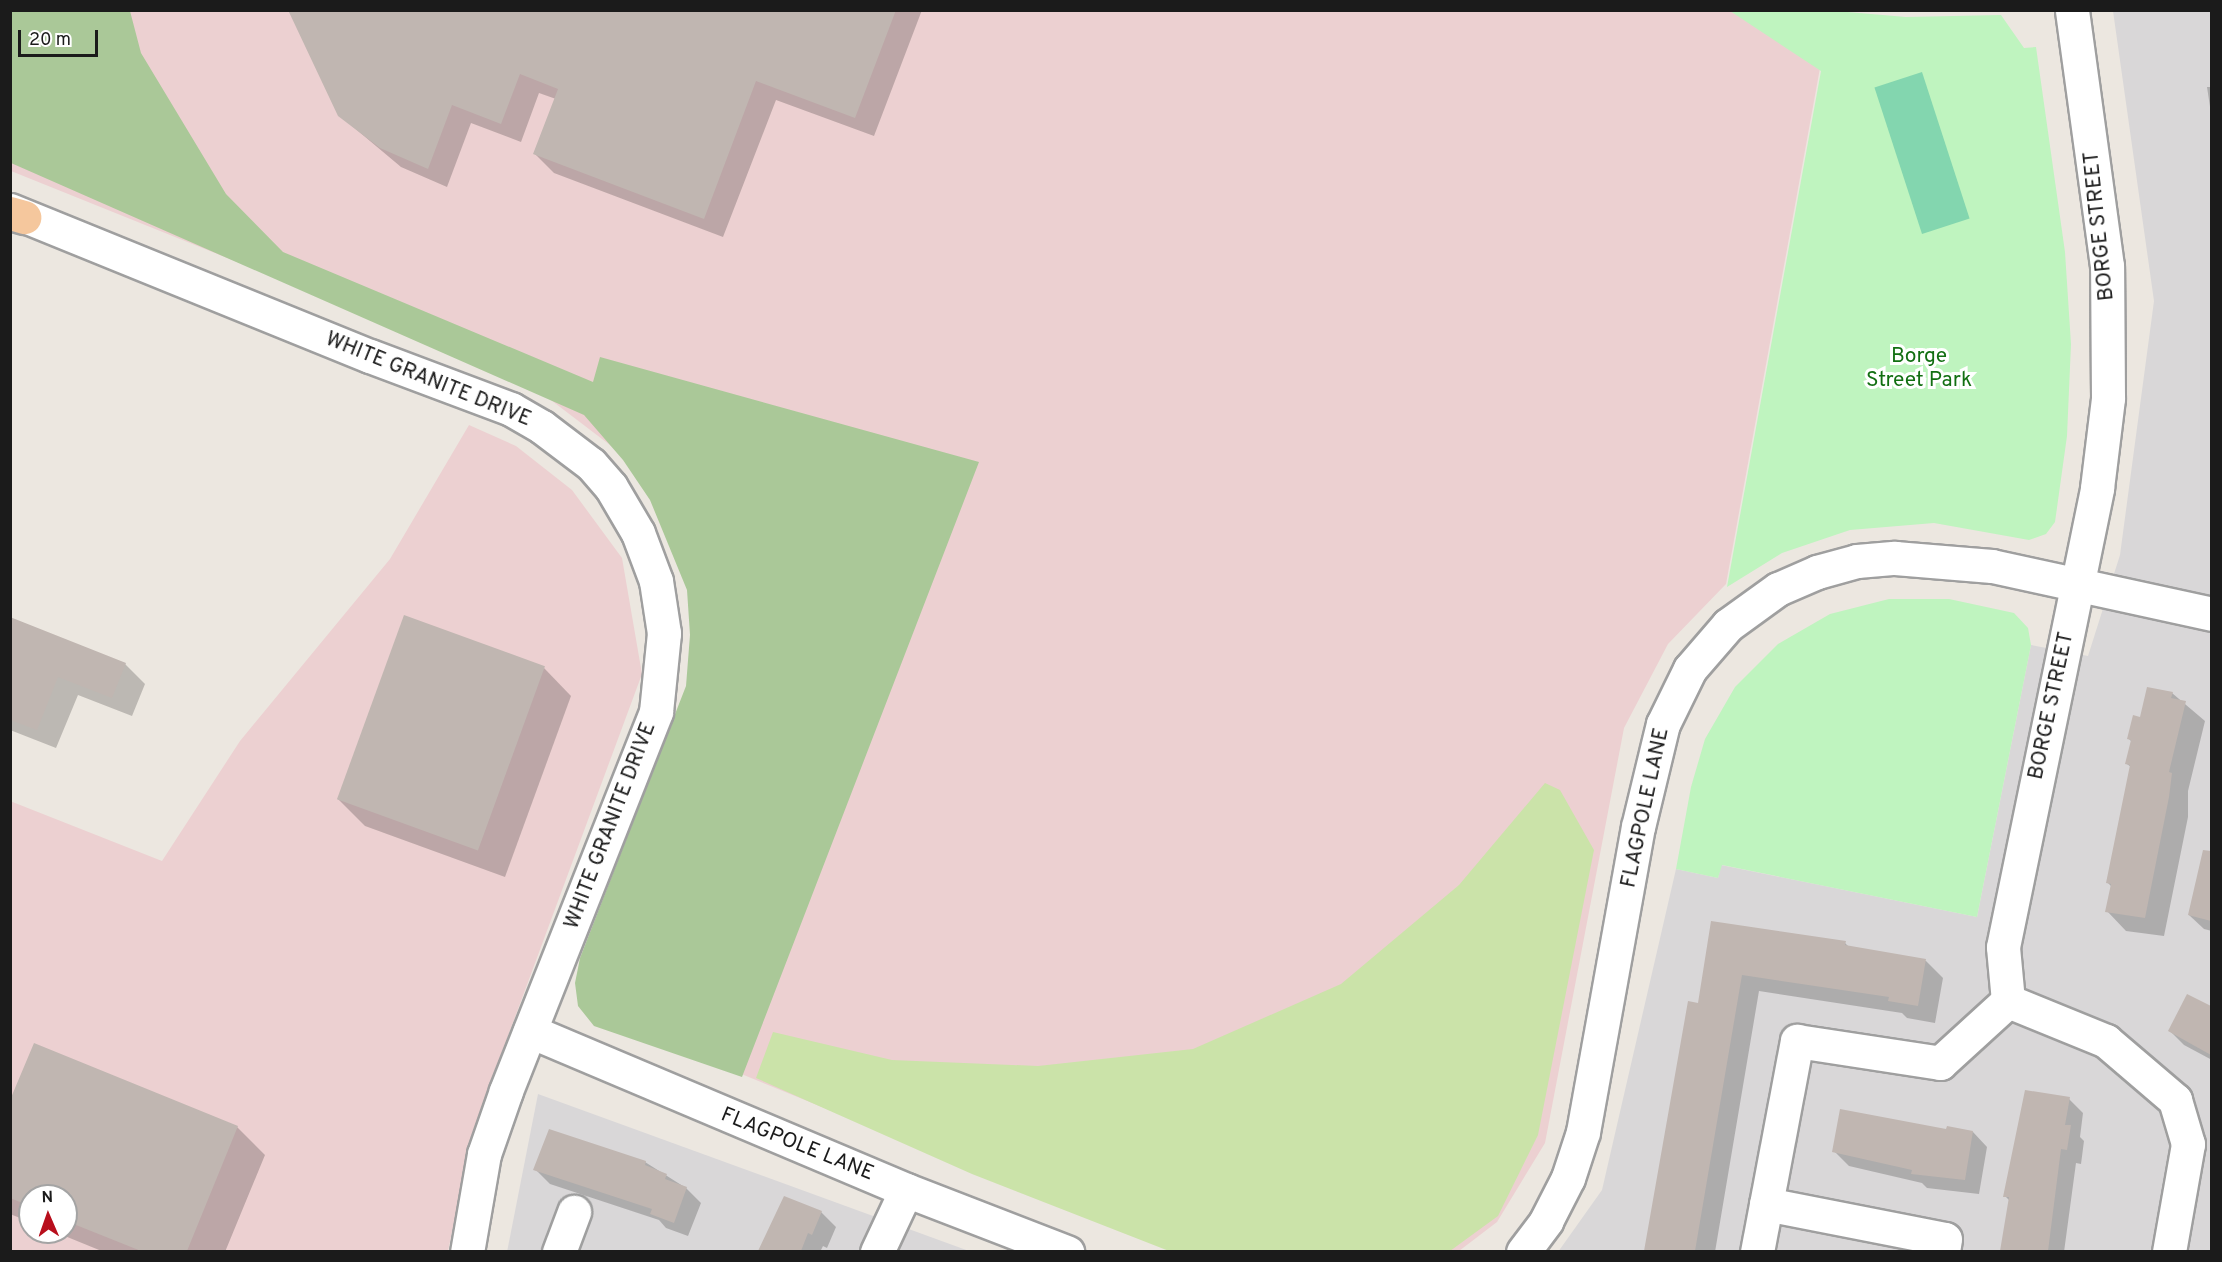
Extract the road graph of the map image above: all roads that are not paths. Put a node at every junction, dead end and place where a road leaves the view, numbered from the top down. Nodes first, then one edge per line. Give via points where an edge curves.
1 (2072, 10) edge
2 (15, 213) edge
3 (2077, 584) junction
4 (2211, 614) edge
5 (2008, 1001) junction
6 (530, 1031) junction
7 (906, 1190) junction
8 (1766, 1204) junction
9 (574, 1212) dead end
10 (466, 1251) edge
11 (559, 1251) edge
12 (877, 1251) edge
13 (1063, 1251) edge
14 (1523, 1251) edge
15 (1757, 1251) edge
16 (1943, 1251) edge
17 (2169, 1251) edge

1 - 3 street, BORGE STREET via 2097,179 2109,323 2108,398 2097,488
2 - 6 street, WHITE GRANITE DRIVE via 511,410 573,449 611,487 625,508 648,555 661,605 662,684 645,746
3 - 4 street, FLAGPOLE LANE
3 - 5 street, BORGE STREET via 2003,946
3 - 14 street, FLAGPOLE LANE via 1970,562 1895,558 1857,561 1778,589 1742,613 1711,643 1676,694 1654,754 1583,1132 1568,1178 1546,1221
5 - 8 street via 1940,1063 1797,1041
5 - 17 street via 2106,1041 2175,1100 2188,1144
6 - 7 street, FLAGPOLE LANE
6 - 10 street, WHITE GRANITE DRIVE via 484,1154
7 - 12 street
7 - 13 street, FLAGPOLE LANE
8 - 15 street
8 - 16 street via 1945,1239
9 - 11 street

